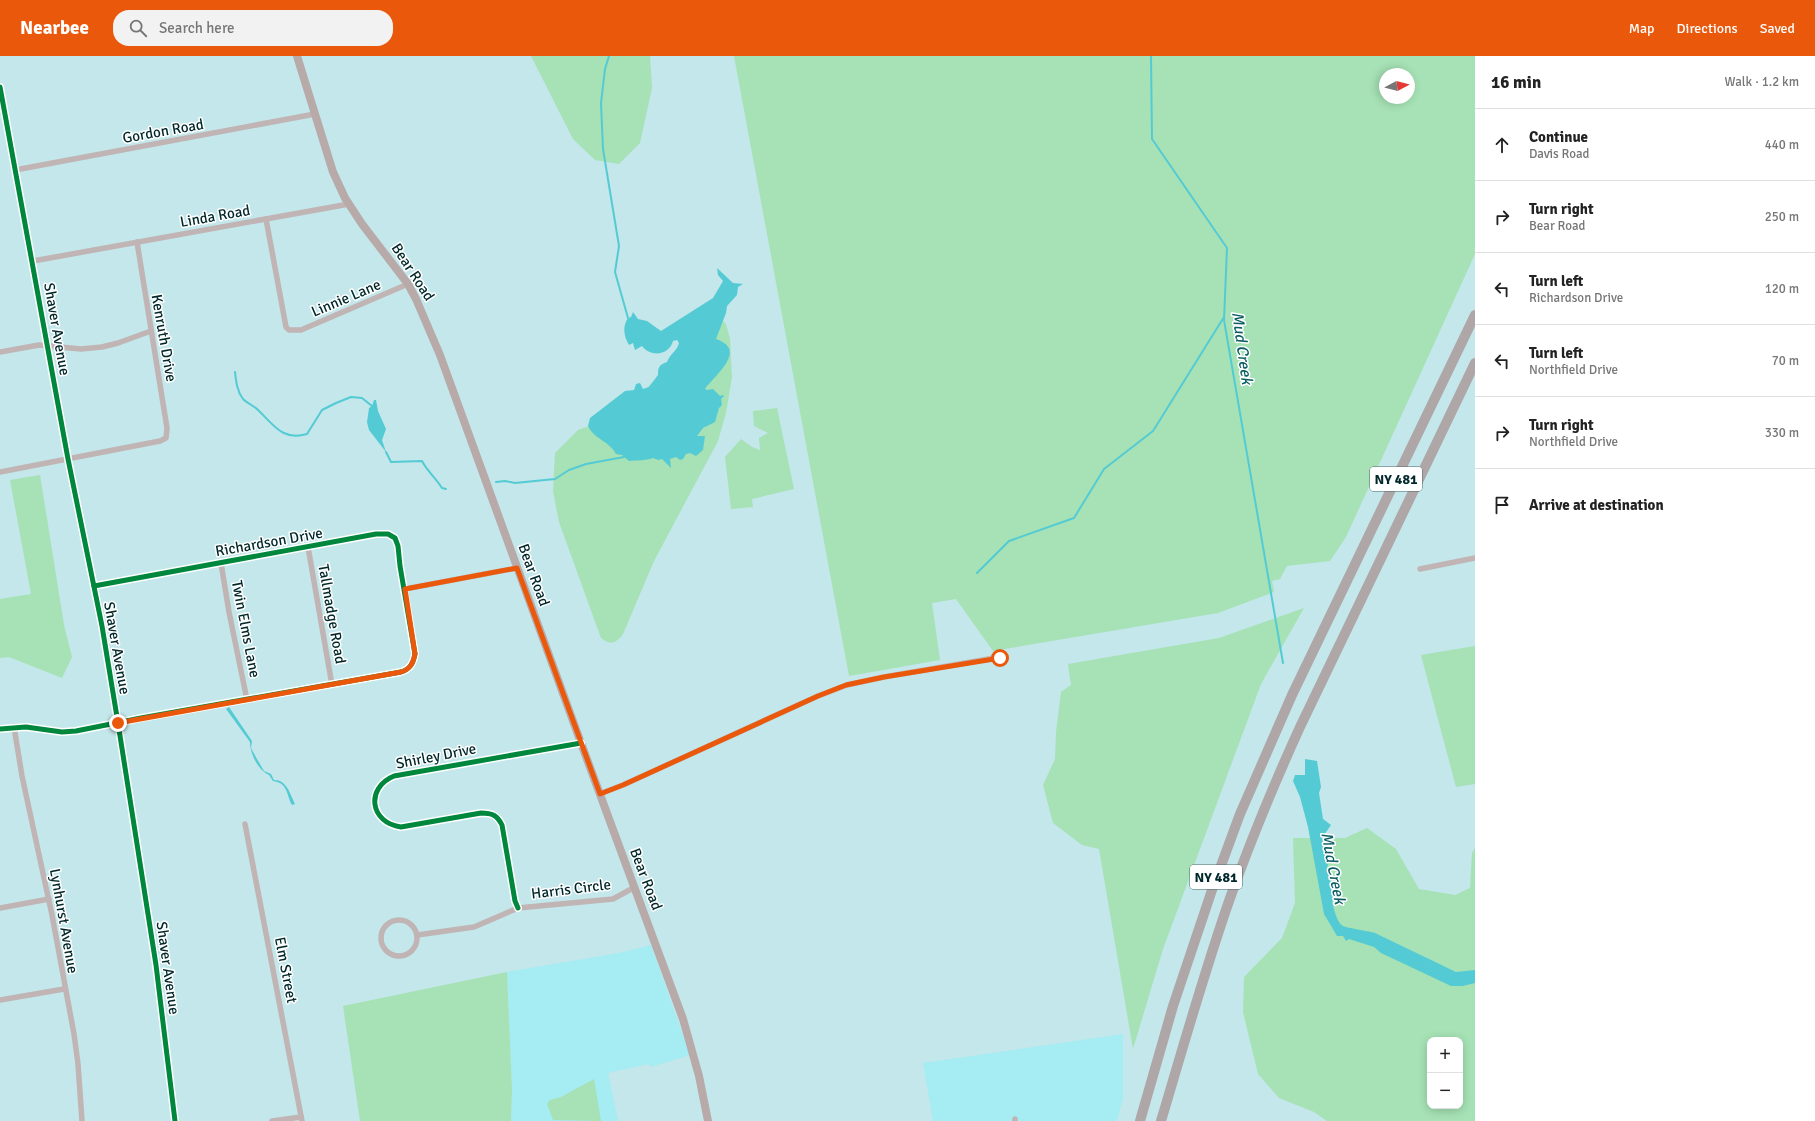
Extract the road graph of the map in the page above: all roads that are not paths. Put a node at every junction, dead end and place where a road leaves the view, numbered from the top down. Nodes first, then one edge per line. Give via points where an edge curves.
1 (297, 56) edge
2 (0, 87) edge
3 (315, 114) junction
4 (15, 170) junction
5 (349, 204) junction
6 (266, 219) junction
7 (137, 242) junction
8 (33, 261) junction
9 (408, 284) junction
10 (1475, 315) edge
11 (151, 331) junction
12 (48, 346) junction
13 (0, 352) edge
14 (1475, 363) edge
15 (68, 459) junction
16 (0, 472) edge
17 (308, 547) junction
18 (1475, 558) edge
19 (221, 563) junction
20 (517, 568) junction
21 (1420, 569) dead end
22 (94, 586) junction
23 (405, 589) junction
24 (1000, 658) dead end
25 (332, 685) junction
26 (247, 700) junction
27 (118, 723) junction
28 (14, 727) junction
29 (0, 729) edge
30 (581, 744) junction
31 (600, 794) junction
32 (245, 824) dead end
33 (635, 887) junction
34 (49, 899) junction
35 (0, 908) edge
36 (518, 908) junction
37 (417, 935) junction
38 (64, 989) junction
39 (0, 1000) edge
40 (302, 1119) edge
41 (82, 1121) edge
42 (175, 1121) edge
43 (272, 1121) edge
44 (708, 1121) edge
45 (1140, 1121) edge
46 (1161, 1121) edge

1 - 3 main road, Bear Road
2 - 4 street, Shaver Avenue
3 - 4 street, Gordon Road
3 - 5 main road, Bear Road via 333,172
4 - 8 street, Shaver Avenue
5 - 6 street, Linda Road
5 - 9 main road, Bear Road
6 - 7 street, Linda Road
6 - 9 street, Linnie Lane via 286,326 289,330 301,330
7 - 8 street, Linda Road
7 - 11 street, Kenruth Drive
8 - 12 street, Shaver Avenue
9 - 20 main road, Bear Road via 440,355
10 - 45 highway, NY 481 via 1292,695 1240,814 1173,1006
11 - 12 street via 102,347 81,350
11 - 15 street, Kenruth Drive via 168,428 166,438
12 - 13 street via 39,345
12 - 15 street, Shaver Avenue
14 - 46 highway, NY 481 via 1275,782 1229,900
15 - 16 street
15 - 22 street, Shaver Avenue
17 - 19 street, Richardson Drive
17 - 23 street, Richardson Drive via 388,534 395,538 398,546
17 - 25 street, Tallmadge Road
18 - 21 street
19 - 22 street, Richardson Drive
19 - 26 street, Twin Elms Lane
20 - 23 street
20 - 30 main road, Bear Road
22 - 27 street, Shaver Avenue
23 - 25 street via 415,654 408,670
24 - 31 street via 846,685
25 - 26 street
26 - 27 street
27 - 28 street via 62,732
27 - 42 street, Shaver Avenue via 156,965
28 - 29 street
28 - 34 street, Lynhurst Avenue
30 - 31 main road, Bear Road
30 - 36 street, Shirley Drive via 394,776 382,783 375,795 379,816 393,826 401,827 481,813 490,813 497,817 502,825
31 - 33 main road, Bear Road
32 - 40 street, Elm Street
33 - 36 street, Harris Circle via 613,899 602,901
33 - 44 main road, Bear Road via 692,1045
34 - 35 street
34 - 38 street, Lynhurst Avenue
36 - 37 street, Harris Circle via 474,927
37 - 37 street via 409,924 396,921 384,928 381,942 389,953 402,956 414,949
38 - 39 street
38 - 41 street, Lynhurst Avenue via 77,1057
40 - 43 street

